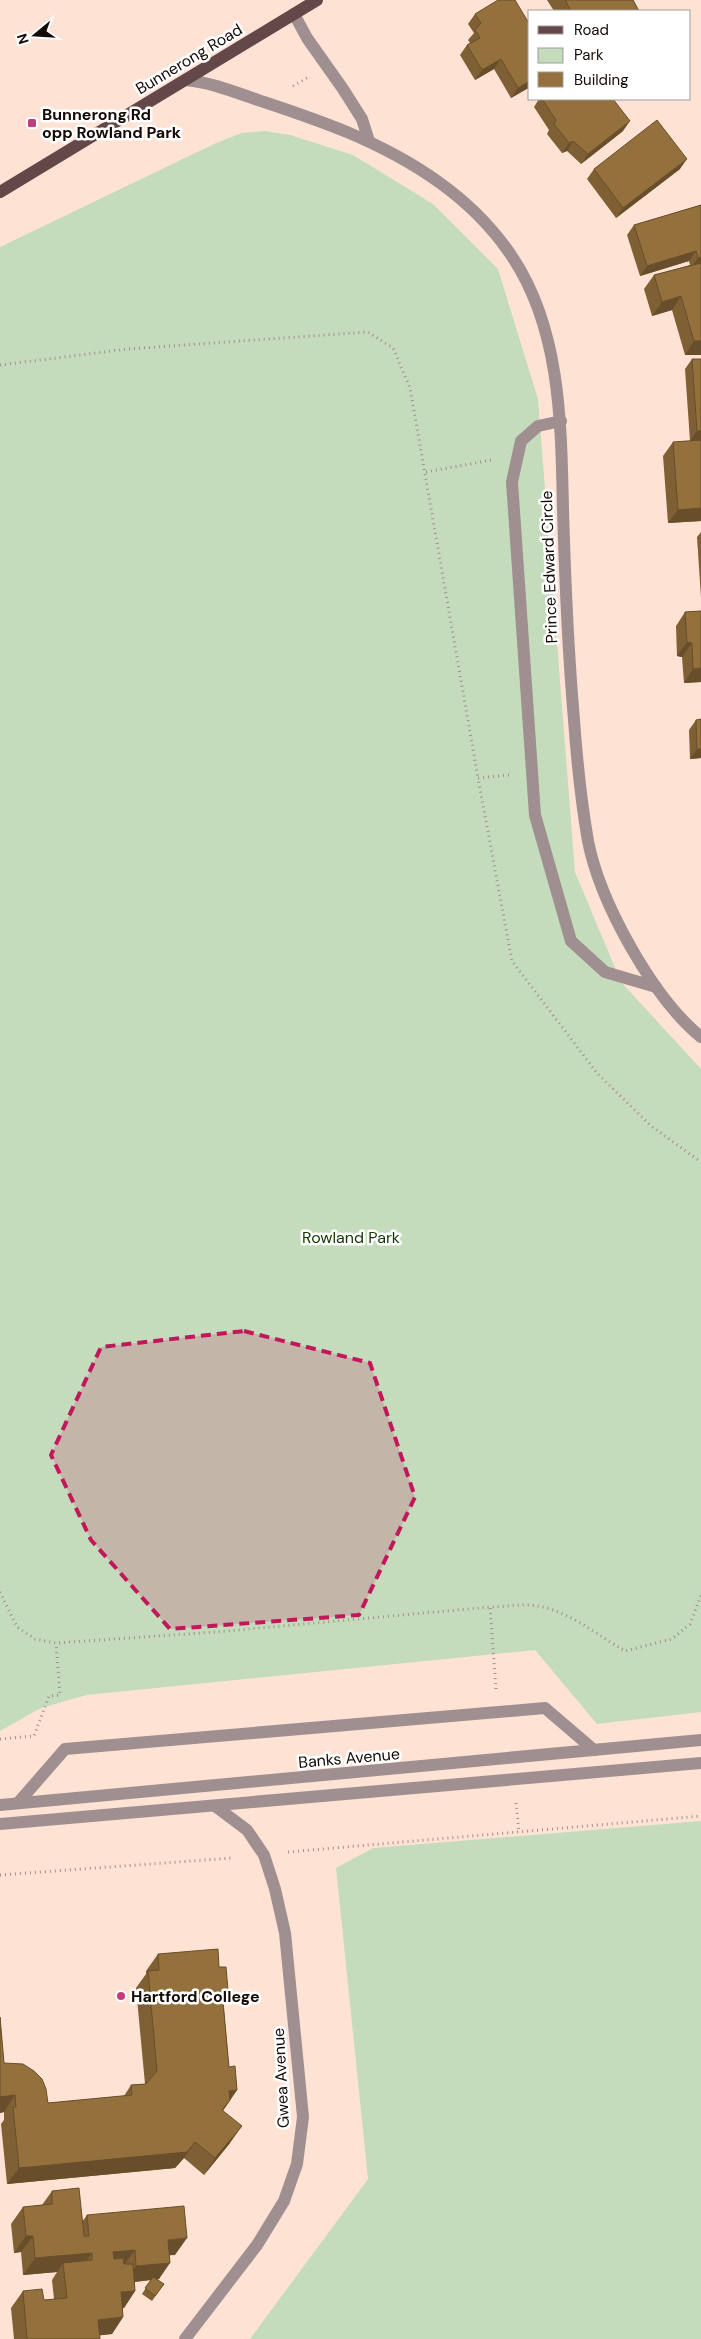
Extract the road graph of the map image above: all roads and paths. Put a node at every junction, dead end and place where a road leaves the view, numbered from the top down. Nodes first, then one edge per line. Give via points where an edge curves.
1 (317, 0) edge
2 (294, 14) junction
3 (314, 74) dead end
4 (186, 80) junction
5 (292, 87) dead end
6 (369, 141) junction
7 (0, 192) edge
8 (0, 366) edge
9 (561, 421) junction
10 (518, 455) junction
11 (426, 472) junction
12 (532, 773) junction
13 (478, 778) junction
14 (656, 987) junction
15 (701, 1037) edge
16 (701, 1162) edge
17 (0, 1592) edge
18 (701, 1594) edge
19 (490, 1607) junction
20 (56, 1643) junction
21 (497, 1712) junction
22 (0, 1739) edge
23 (701, 1740) edge
24 (594, 1750) junction
25 (701, 1763) edge
26 (514, 1780) junction
27 (18, 1803) junction
28 (0, 1805) edge
29 (215, 1806) junction
30 (701, 1816) edge
31 (0, 1824) edge
32 (519, 1832) junction
33 (283, 1852) dead end
34 (232, 1858) dead end
35 (0, 1875) edge
36 (185, 2339) edge

1 - 2 main road, Bunnerong Road
2 - 4 main road, Bunnerong Road
2 - 6 street via 362,119
3 - 5 path
4 - 6 street, Prince Edward Circle via 229,88
4 - 7 main road, Bunnerong Road
6 - 9 street, Prince Edward Circle via 419,168 459,197 488,225 513,258 532,294 548,341
8 - 11 path via 128,349 368,332 393,348 410,388
9 - 10 street via 538,426 521,441
9 - 14 street, Prince Edward Circle via 564,564 572,690 589,843 607,898 627,942
10 - 11 path
10 - 12 street via 512,482
11 - 13 path
12 - 13 path
12 - 14 street via 535,815 570,941 605,972
13 - 16 path via 512,961 596,1073 651,1126
14 - 15 street, Prince Edward Circle
17 - 20 path via 17,1627 35,1639
18 - 19 path via 690,1624 672,1639 625,1651 557,1612 526,1605
19 - 20 path
19 - 21 path
20 - 22 path via 60,1695 49,1696 34,1736
21 - 24 street via 545,1708
21 - 27 street via 65,1749
23 - 24 street, Banks Avenue
24 - 27 street, Banks Avenue
25 - 26 street
26 - 29 street
26 - 32 path
27 - 28 street, Banks Avenue
29 - 31 street
29 - 36 street, Gwea Avenue via 247,1830 264,1855 275,1889 285,1933 303,2117 297,2164 284,2201 257,2245
30 - 32 path
32 - 33 path
34 - 35 path

